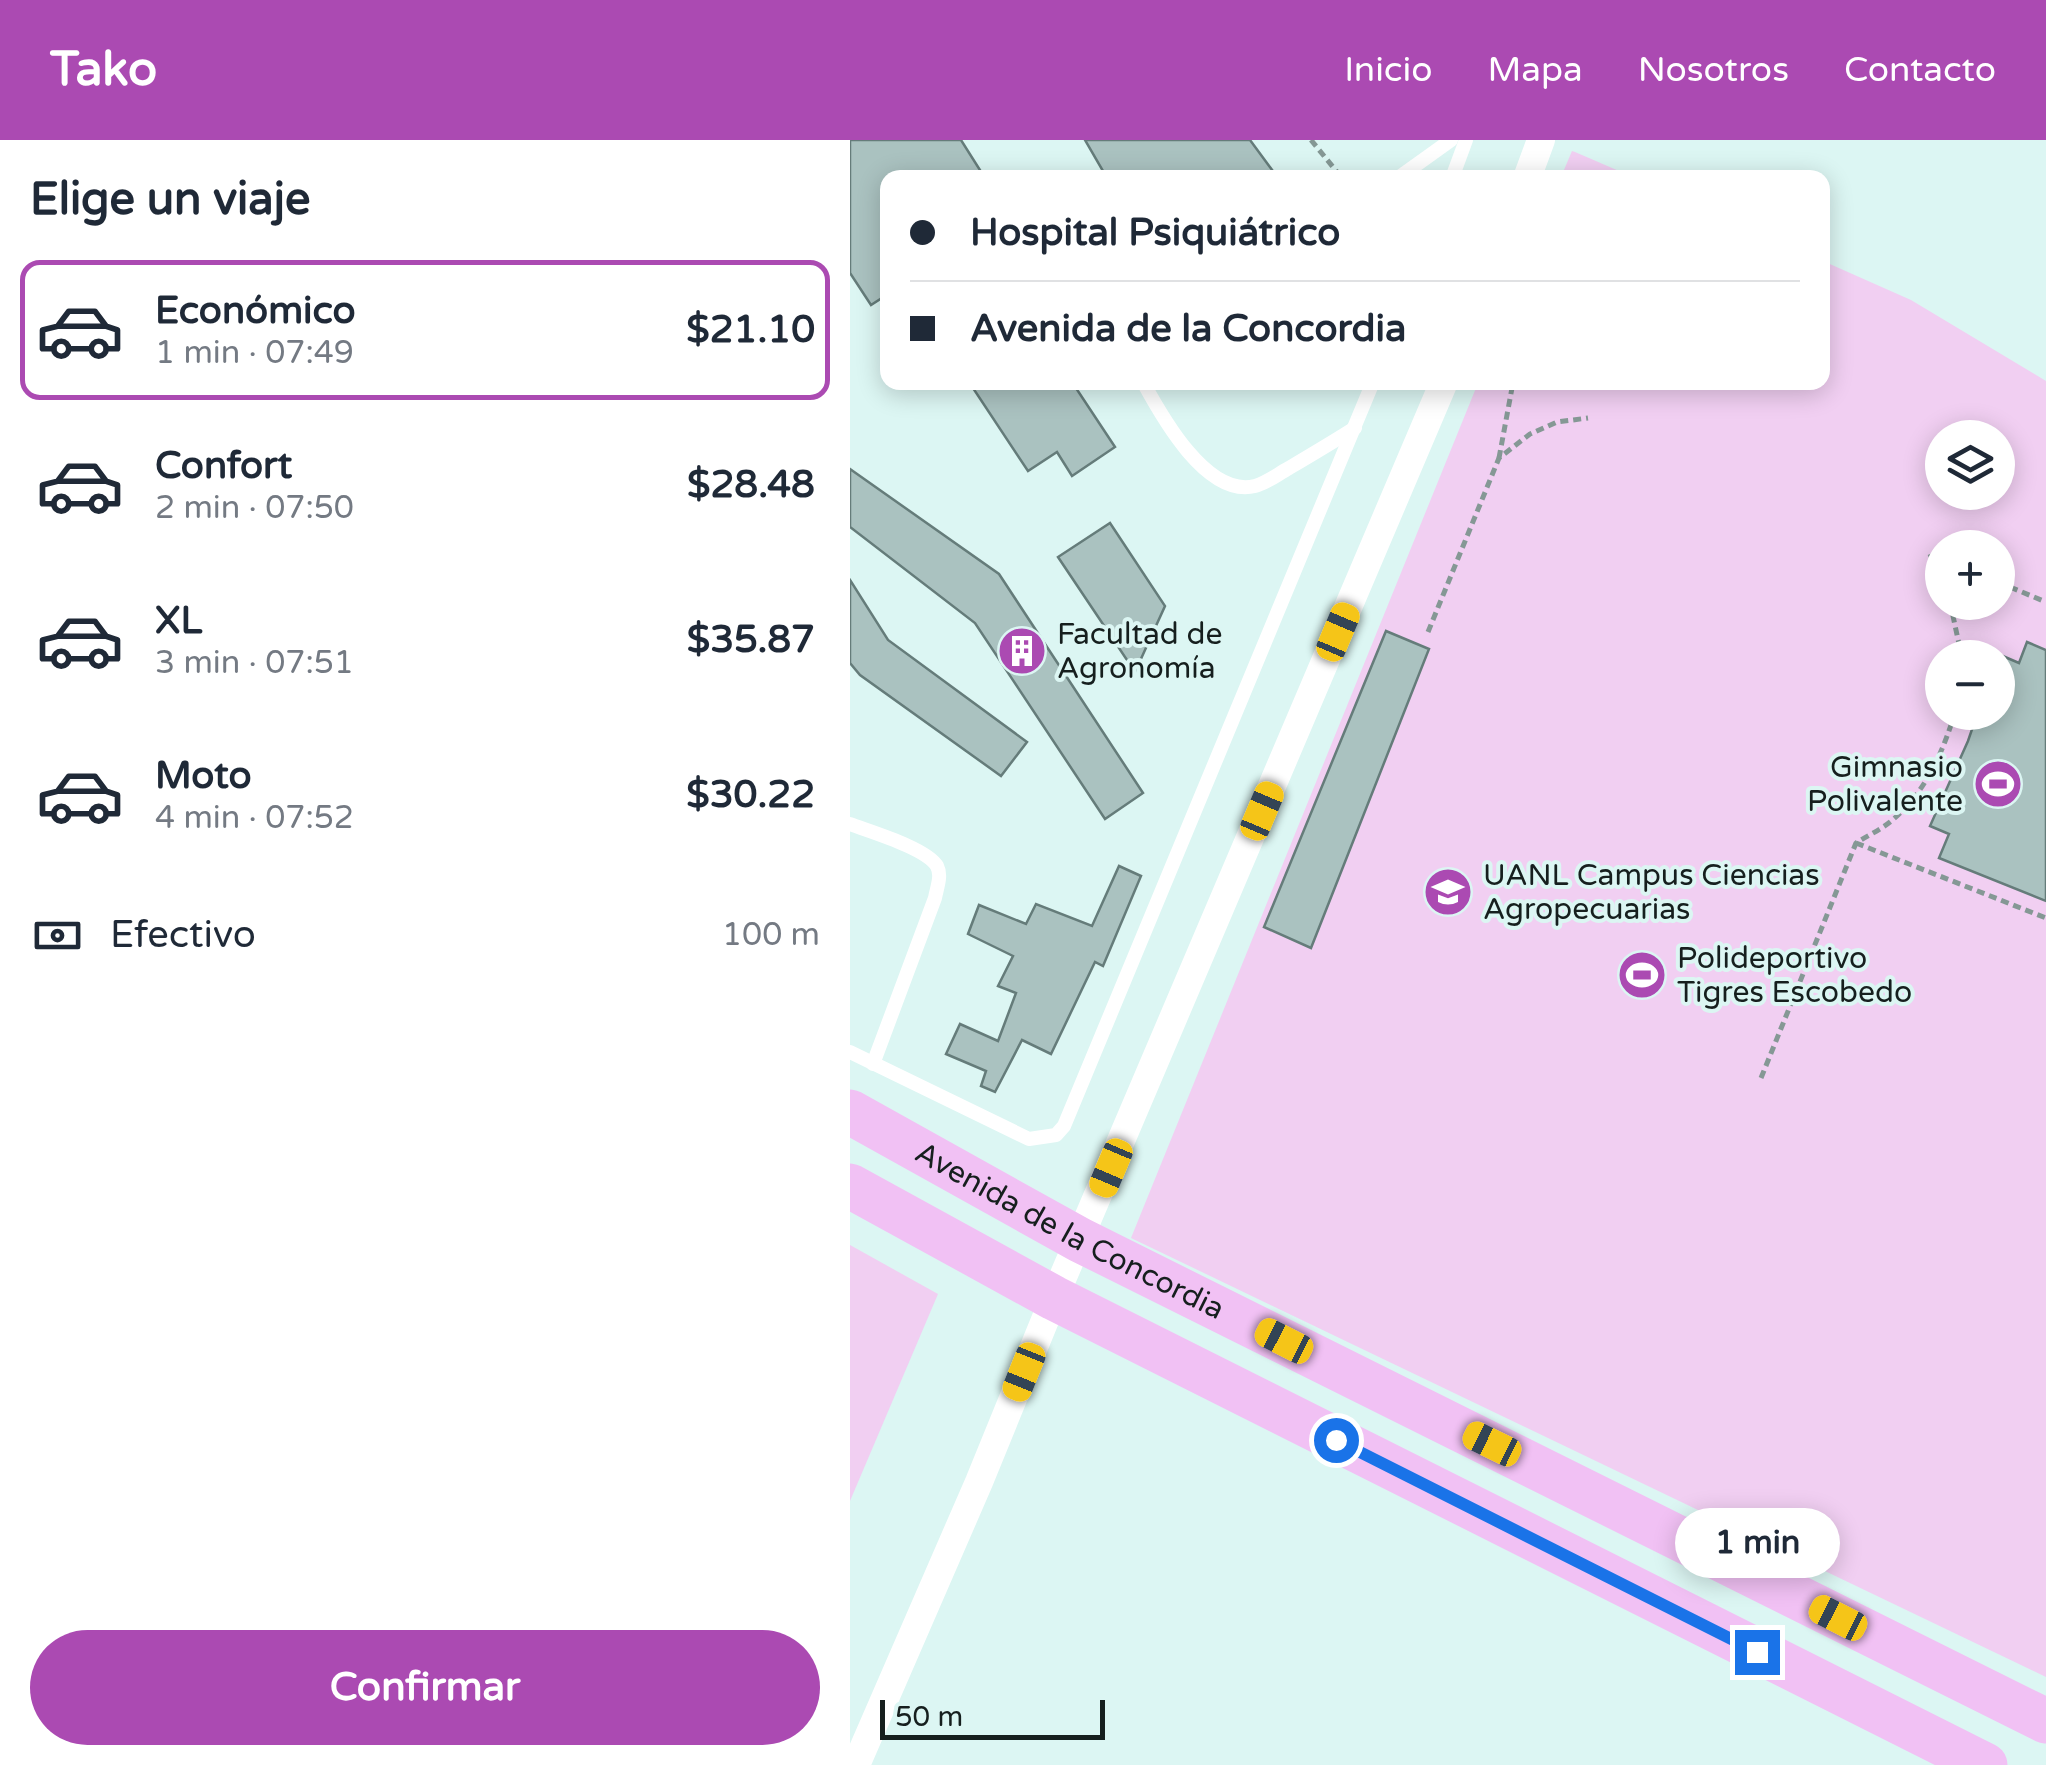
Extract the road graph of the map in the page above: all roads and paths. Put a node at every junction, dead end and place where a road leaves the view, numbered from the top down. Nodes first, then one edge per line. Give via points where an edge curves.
1 (1312, 140) edge
2 (1451, 140) edge
3 (1466, 140) edge
4 (1542, 140) edge
5 (1336, 170) edge
6 (1409, 170) edge
7 (1455, 170) edge
8 (1529, 170) edge
9 (1148, 390) edge
10 (1371, 390) edge
11 (1441, 390) edge
12 (1512, 390) edge
13 (1588, 418) dead end
14 (1356, 428) junction
15 (1498, 458) junction
16 (2015, 589) edge
17 (2046, 602) edge
18 (1428, 632) dead end
19 (1950, 730) edge
20 (850, 824) edge
21 (1856, 842) junction
22 (2046, 918) edge
23 (850, 1052) edge
24 (873, 1064) junction
25 (1761, 1078) dead end
26 (850, 1112) edge
27 (850, 1186) edge
28 (1080, 1240) junction
29 (1054, 1298) junction
30 (2046, 1721) edge
31 (856, 1765) edge
32 (1985, 1765) edge

1 - 5 path
2 - 6 lane
3 - 7 lane
4 - 8 street
9 - 14 lane via 1206,472 1243,487 1266,482
10 - 14 lane
11 - 28 street
12 - 15 path
13 - 15 path via 1557,422
14 - 24 lane via 1064,1126 1056,1135 1029,1139
15 - 18 path
16 - 17 path
19 - 21 path via 1925,784 1891,821
20 - 24 lane via 925,854 940,877
21 - 22 path
21 - 25 path
23 - 24 lane
26 - 28 main road, Avenida de la Concordia
27 - 29 main road
28 - 29 street
28 - 30 main road, Avenida de la Concordia
29 - 31 street
29 - 32 main road

